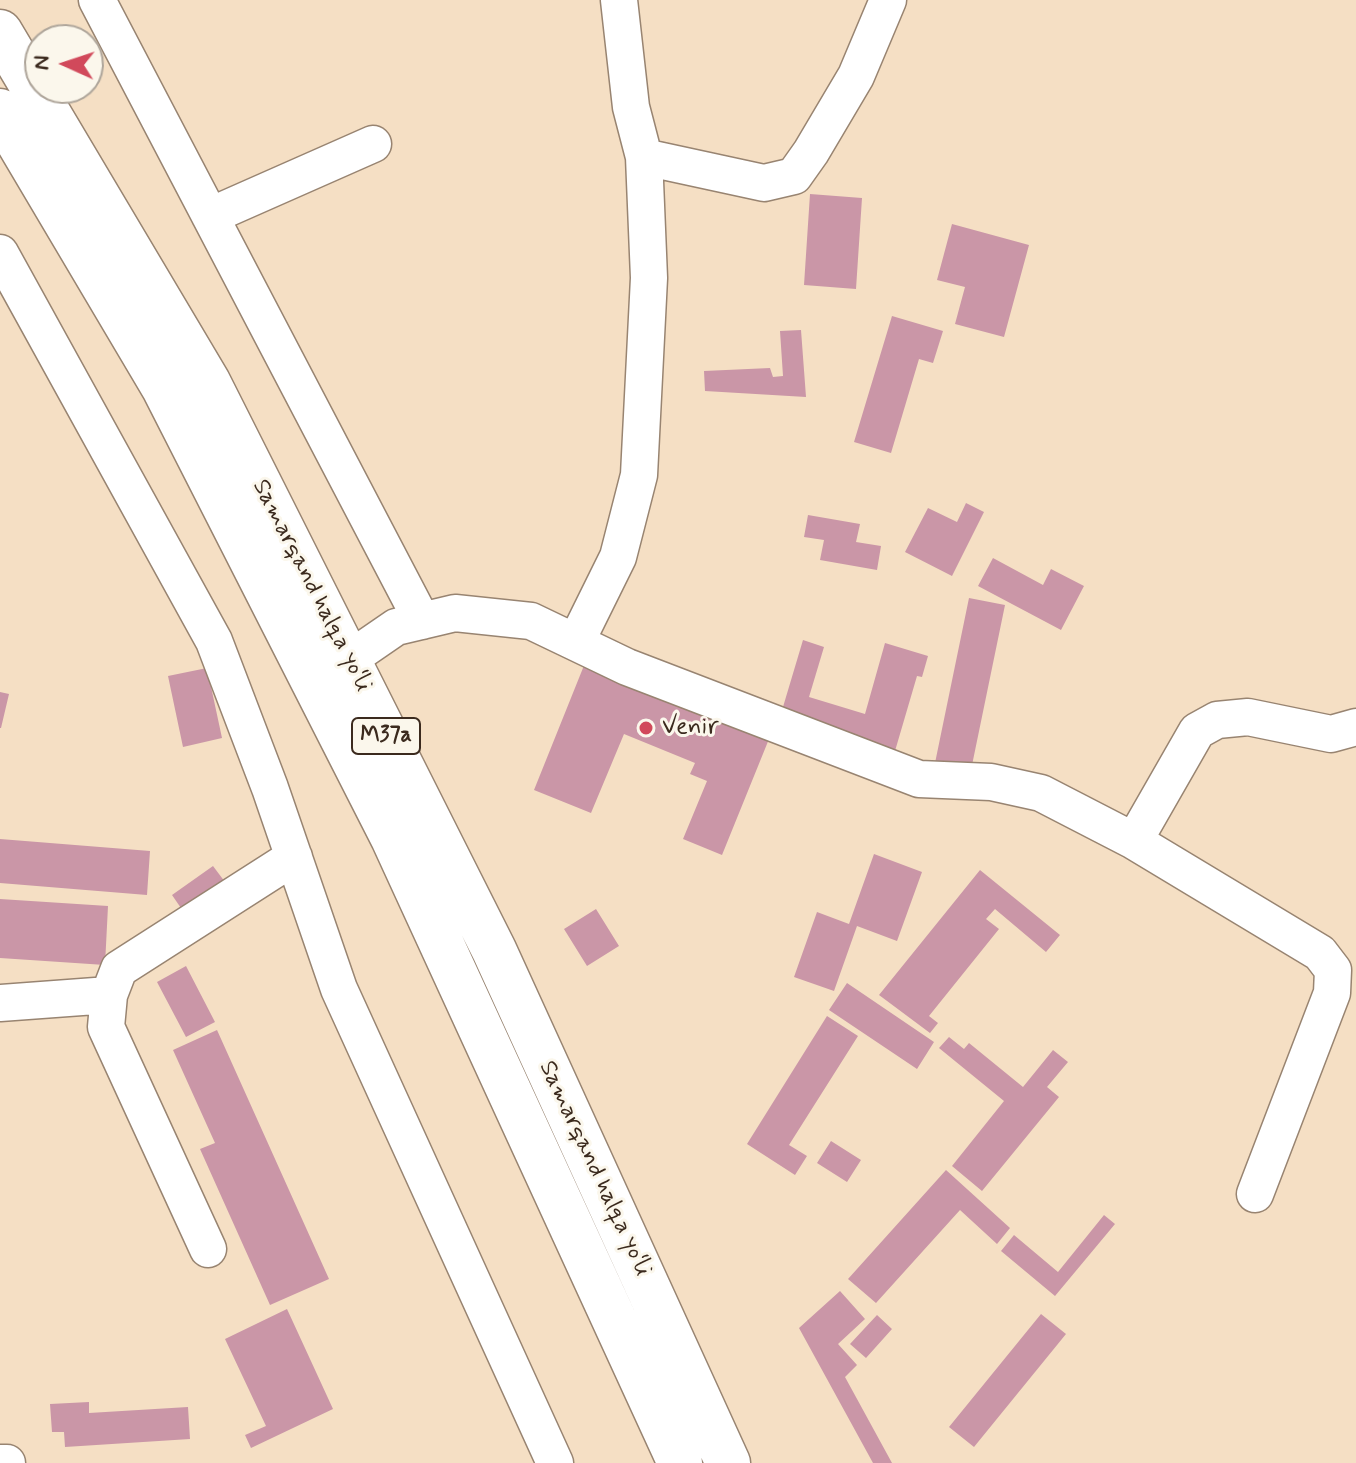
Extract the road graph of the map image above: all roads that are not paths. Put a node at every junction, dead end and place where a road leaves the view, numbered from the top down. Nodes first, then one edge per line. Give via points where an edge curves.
1 (97, 0) edge
2 (619, 0) edge
3 (888, 0) edge
4 (0, 32) edge
5 (0, 111) edge
6 (373, 144) dead end
7 (644, 157) junction
8 (210, 216) junction
9 (0, 253) edge
10 (422, 621) junction
11 (576, 642) junction
12 (348, 660) junction
13 (1356, 727) edge
14 (1134, 841) junction
15 (294, 857) junction
16 (1344, 970) edge
17 (109, 995) junction
18 (0, 1003) edge
19 (1255, 1194) dead end
20 (208, 1249) dead end
21 (682, 1362) junction
22 (642, 1380) junction
23 (0, 1463) edge
24 (7, 1463) edge
25 (555, 1463) edge
26 (680, 1463) edge
27 (728, 1463) edge

1 - 8 street
2 - 7 street via 631,107
3 - 7 street via 856,76 794,176 764,183
4 - 12 highway, Samarqand halqa yoʻli / M37a via 208,382
5 - 22 highway, Samarqand halqa yoʻli / M37a via 164,388 379,810
6 - 8 street
7 - 11 street via 649,278 639,475 618,557
8 - 10 street
9 - 15 street via 214,641
10 - 11 street via 455,613 531,621
10 - 12 street via 396,627
11 - 14 street via 627,667 919,779 991,782 1041,793
12 - 21 highway, Samarqand halqa yoʻli / M37a via 494,950
13 - 14 street via 1331,734 1248,717 1217,720 1197,731
14 - 16 street
15 - 17 street via 119,969
15 - 25 street via 339,989
16 - 19 street
17 - 18 street
17 - 20 street via 106,1027
21 - 22 highway
21 - 27 highway, Samarqand halqa yoʻli / M37a
22 - 26 highway, Samarqand halqa yoʻli / M37a
23 - 24 street

